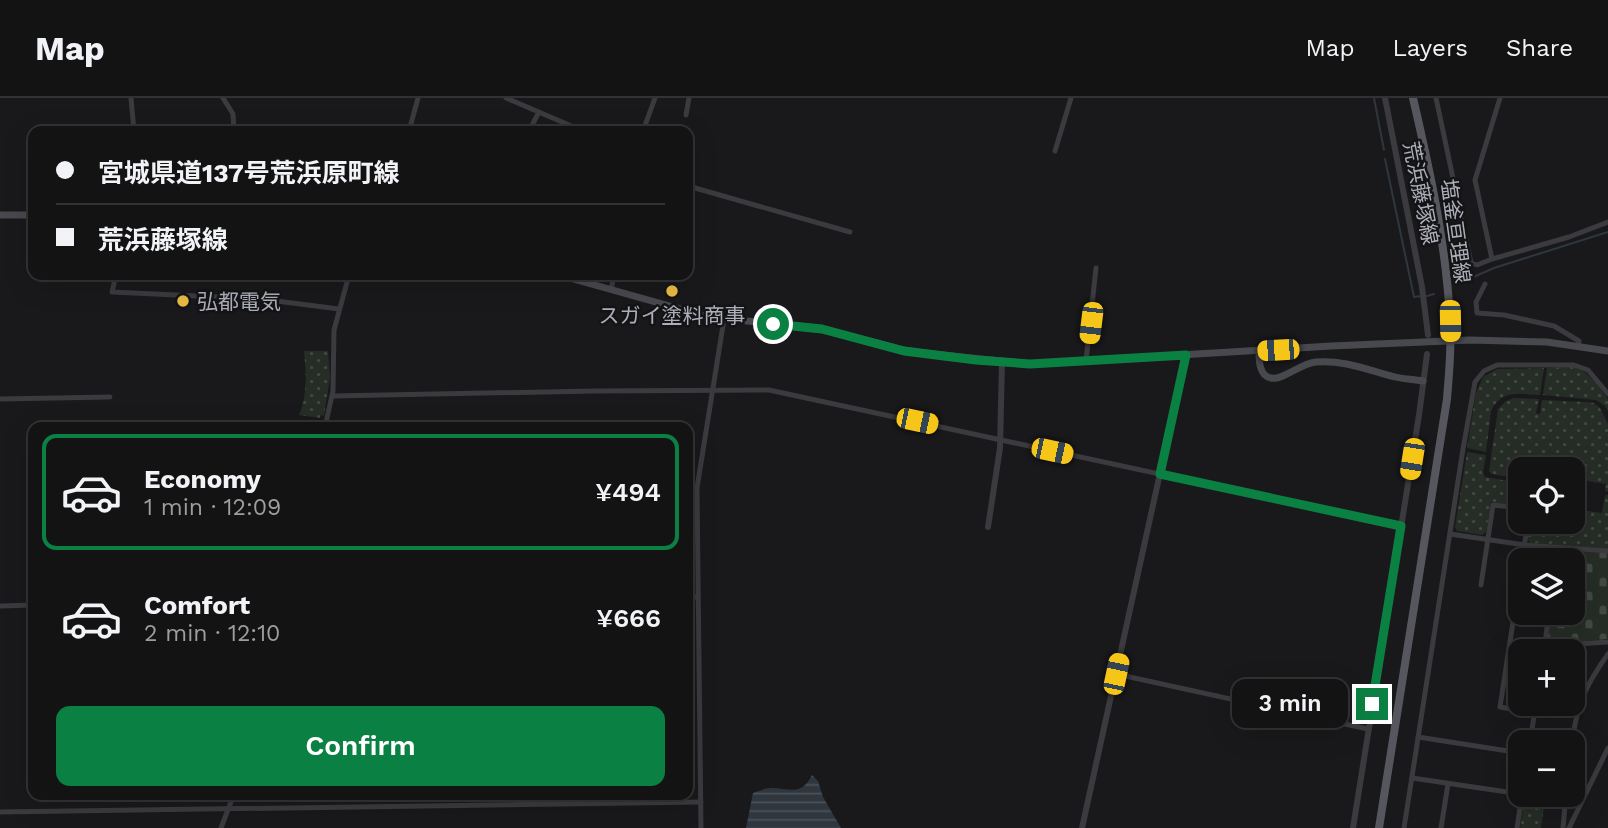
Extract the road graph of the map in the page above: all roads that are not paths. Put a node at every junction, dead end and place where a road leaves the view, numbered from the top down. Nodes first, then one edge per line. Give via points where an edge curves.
1 (131, 98) edge
2 (223, 98) edge
3 (418, 98) edge
4 (506, 98) edge
5 (655, 98) edge
6 (689, 98) edge
7 (1071, 98) edge
8 (1385, 98) edge
9 (1413, 98) edge
10 (1436, 98) edge
11 (1500, 98) edge
12 (538, 112) junction
13 (686, 115) dead end
14 (134, 126) edge
15 (234, 126) edge
16 (410, 126) edge
17 (531, 126) edge
18 (569, 126) edge
19 (645, 126) edge
20 (1055, 150) dead end
21 (693, 187) edge
22 (0, 215) edge
23 (28, 215) edge
24 (1608, 222) edge
25 (850, 232) dead end
26 (1492, 259) junction
27 (1096, 268) dead end
28 (115, 280) edge
29 (348, 280) edge
30 (576, 280) edge
31 (613, 280) edge
32 (1485, 285) dead end
33 (611, 290) junction
34 (339, 309) junction
35 (724, 319) junction
36 (1428, 335) dead end
37 (1451, 341) junction
38 (1578, 346) junction
39 (1259, 351) junction
40 (1608, 351) edge
41 (1427, 354) dead end
42 (1186, 355) junction
43 (1086, 361) junction
44 (1002, 362) junction
45 (1423, 381) junction
46 (712, 390) junction
47 (1608, 394) edge
48 (332, 396) junction
49 (110, 397) dead end
50 (0, 399) edge
51 (325, 422) edge
52 (1160, 474) junction
53 (1508, 507) edge
54 (1401, 526) junction
55 (988, 527) dead end
56 (1450, 534) junction
57 (1526, 534) edge
58 (1488, 539) junction
59 (1525, 545) junction
60 (1524, 548) edge
61 (1551, 548) edge
62 (1585, 550) edge
63 (1608, 551) edge
64 (1481, 585) dead end
65 (693, 597) edge
66 (698, 597) junction
67 (28, 605) edge
68 (0, 606) edge
69 (1608, 642) edge
70 (1585, 645) edge
71 (1608, 654) edge
72 (1508, 655) edge
73 (1116, 674) junction
74 (1508, 708) edge
75 (1368, 729) junction
76 (1574, 730) edge
77 (1418, 737) junction
78 (1608, 748) edge
79 (1508, 751) edge
80 (1412, 778) junction
81 (1448, 783) junction
82 (1508, 792) edge
83 (232, 800) edge
84 (701, 802) junction
85 (1519, 807) edge
86 (1565, 807) edge
87 (229, 810) junction
88 (0, 813) edge
89 (221, 828) edge
90 (701, 828) edge
91 (1082, 828) edge
92 (1353, 828) edge
93 (1379, 828) edge
94 (1404, 828) edge
95 (1441, 828) edge
96 (1517, 828) edge
97 (1563, 828) edge
98 (1569, 828) edge

1 - 14 street
2 - 15 street via 233,114
3 - 16 street
4 - 12 street
5 - 19 street
6 - 13 street
7 - 20 street
8 - 36 street, 荒浜藤塚線
9 - 37 main road, 塩釜亘理線 via 1443,245
10 - 26 street via 1469,258 1477,265
11 - 26 street via 1475,180
12 - 17 street
12 - 18 street
21 - 25 street
22 - 23 main road
24 - 26 street
27 - 43 street
28 - 34 street via 112,292 261,299
29 - 34 street
30 - 33 main road
31 - 33 street
32 - 38 street via 1476,302 1478,313 1555,326 1578,341
33 - 35 main road
34 - 48 street via 332,340
35 - 44 main road via 822,329 904,351
35 - 46 street
37 - 38 main road
37 - 39 main road
37 - 93 main road, 塩釜亘理線 via 1447,399
38 - 40 main road
39 - 42 main road
39 - 45 main road via 1262,371 1273,379 1305,364 1324,362
41 - 45 street
42 - 43 main road
42 - 52 street
43 - 44 main road
44 - 55 street via 1000,450
45 - 54 street
46 - 48 street
46 - 52 street via 769,390
46 - 66 street via 696,488
47 - 56 street via 1580,366 1497,365 1484,371 1473,391
48 - 51 street
49 - 50 street
52 - 54 street
52 - 73 street
53 - 58 street via 1493,505
54 - 75 street
56 - 58 street
56 - 77 street
57 - 59 street
58 - 59 street
58 - 64 street
59 - 60 street
59 - 61 street
62 - 63 street
65 - 66 street
66 - 84 street
67 - 68 street
69 - 70 street
71 - 76 street via 1586,688
72 - 74 street via 1500,707
73 - 75 street
73 - 91 street
75 - 92 street
77 - 79 street
77 - 80 street
78 - 98 street
80 - 81 street
80 - 94 street
81 - 82 street
81 - 95 street
83 - 87 street
84 - 87 street
84 - 90 street
85 - 96 street
86 - 97 street
87 - 88 street
87 - 89 street

